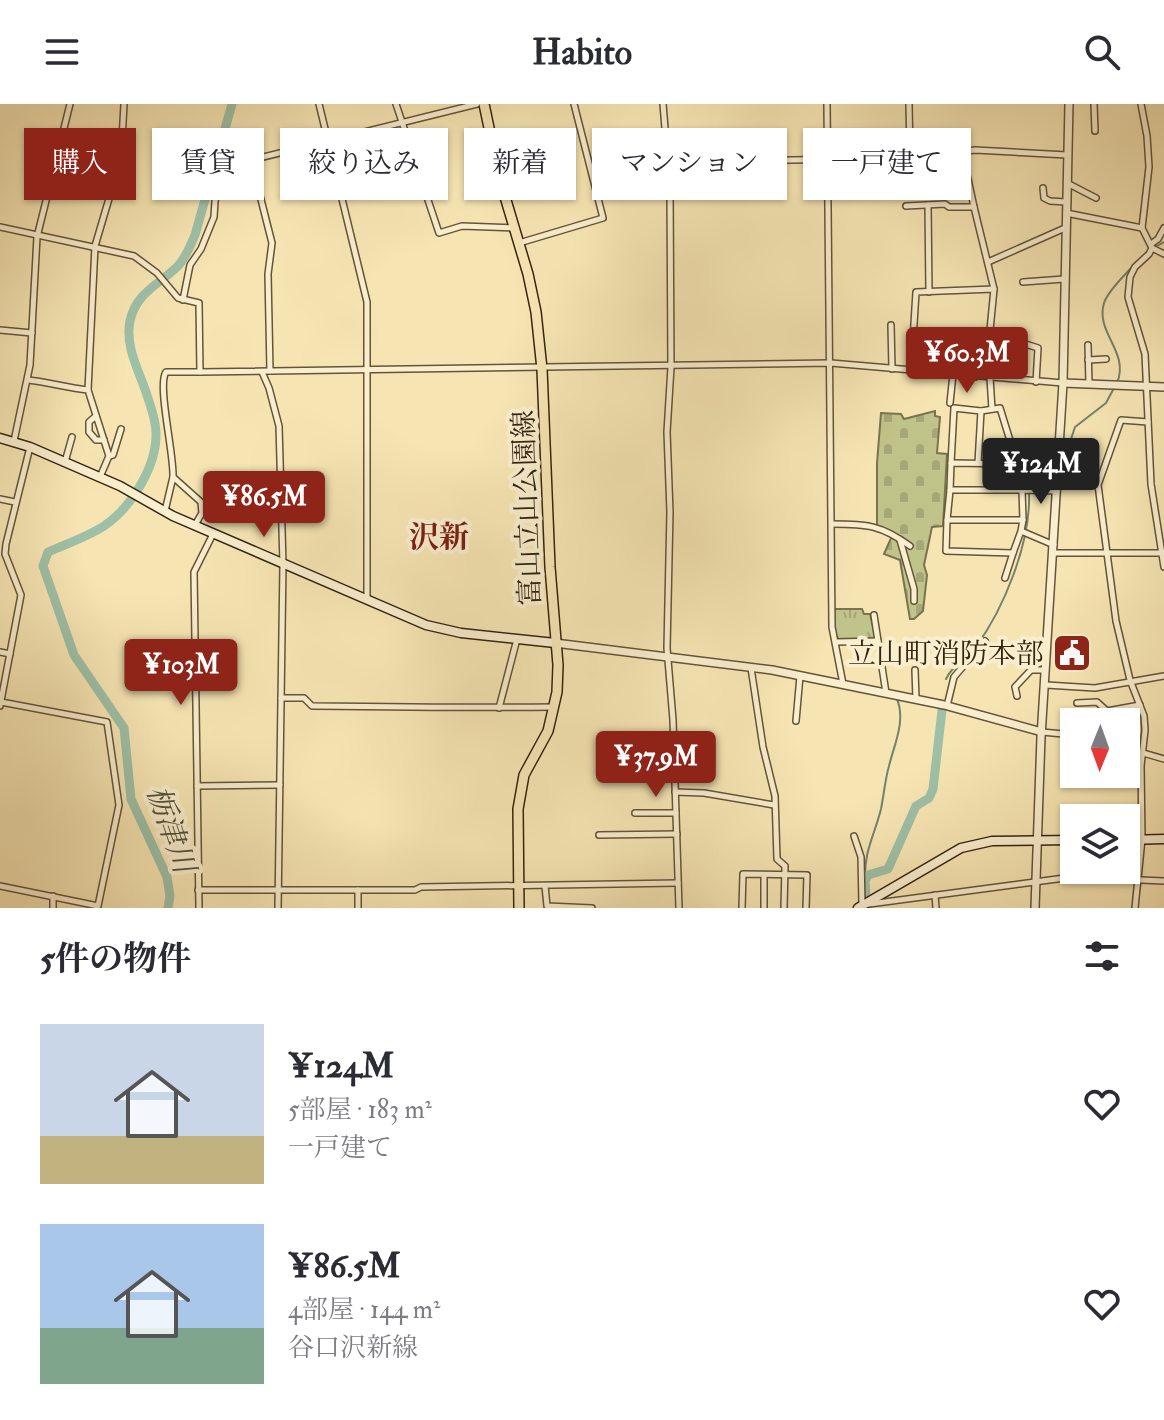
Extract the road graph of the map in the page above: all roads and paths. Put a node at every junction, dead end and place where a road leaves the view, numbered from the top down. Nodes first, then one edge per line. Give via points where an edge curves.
1 (70, 104) edge
2 (124, 104) edge
3 (319, 104) edge
4 (396, 104) edge
5 (477, 104) edge
6 (484, 104) edge
7 (574, 104) edge
8 (663, 104) edge
9 (827, 104) edge
10 (909, 104) edge
11 (1069, 104) edge
12 (1094, 104) edge
13 (1141, 104) edge
14 (401, 123) junction
15 (325, 128) edge
16 (381, 128) edge
17 (665, 128) edge
18 (827, 128) edge
19 (909, 128) edge
20 (1095, 131) dead end
21 (971, 150) edge
22 (1067, 155) junction
23 (1066, 182) junction
24 (1043, 188) dead end
25 (971, 193) edge
26 (1096, 198) dead end
27 (215, 200) edge
28 (261, 200) edge
29 (342, 200) edge
30 (669, 200) edge
31 (828, 200) edge
32 (1066, 202) junction
33 (928, 205) junction
34 (906, 206) dead end
35 (974, 207) junction
36 (1066, 213) junction
37 (0, 227) edge
38 (514, 228) junction
39 (1065, 228) junction
40 (1142, 228) junction
41 (1164, 228) edge
42 (37, 237) junction
43 (518, 243) junction
44 (95, 246) junction
45 (1152, 246) junction
46 (1164, 254) edge
47 (988, 262) junction
48 (1064, 279) junction
49 (1023, 282) dead end
50 (994, 289) junction
51 (929, 292) junction
52 (183, 300) junction
53 (891, 325) dead end
54 (0, 330) edge
55 (32, 333) junction
56 (947, 341) dead end
57 (1016, 341) dead end
58 (1088, 345) dead end
59 (1106, 359) dead end
60 (1088, 360) junction
61 (831, 363) junction
62 (671, 367) junction
63 (542, 369) junction
64 (892, 369) junction
65 (367, 370) junction
66 (270, 371) junction
67 (911, 371) junction
68 (200, 372) junction
69 (261, 372) junction
70 (944, 374) junction
71 (953, 374) junction
72 (975, 377) junction
73 (990, 378) junction
74 (28, 380) junction
75 (1036, 382) junction
76 (1063, 383) junction
77 (1089, 384) junction
78 (1147, 386) junction
79 (1164, 387) edge
80 (88, 390) junction
81 (950, 403) dead end
82 (992, 409) junction
83 (981, 411) junction
84 (96, 416) junction
85 (1148, 422) junction
86 (121, 429) dead end
87 (72, 437) dead end
88 (0, 438) edge
89 (104, 440) junction
90 (14, 441) junction
91 (30, 447) junction
92 (1012, 447) dead end
93 (109, 456) junction
94 (65, 462) junction
95 (951, 463) junction
96 (978, 463) junction
97 (100, 477) junction
98 (173, 477) junction
99 (950, 490) junction
100 (1022, 490) junction
101 (1057, 491) junction
102 (0, 499) edge
103 (15, 502) junction
104 (165, 511) junction
105 (947, 520) junction
106 (1023, 520) junction
107 (832, 524) junction
108 (195, 526) junction
109 (1021, 531) junction
110 (213, 534) junction
111 (900, 538) junction
112 (910, 546) dead end
113 (1055, 549) junction
114 (1013, 553) junction
115 (1106, 553) junction
116 (1163, 553) edge
117 (283, 564) junction
118 (1164, 567) edge
119 (1005, 578) dead end
120 (367, 600) junction
121 (914, 601) dead end
122 (874, 615) dead end
123 (517, 639) junction
124 (878, 641) junction
125 (985, 641) dead end
126 (837, 642) junction
127 (555, 643) junction
128 (0, 652) edge
129 (10, 654) junction
130 (667, 656) junction
131 (751, 667) junction
132 (1047, 669) junction
133 (915, 670) dead end
134 (800, 676) junction
135 (1164, 676) edge
136 (1130, 680) junction
137 (843, 684) junction
138 (1046, 685) junction
139 (886, 693) junction
140 (1017, 696) dead end
141 (281, 698) junction
142 (916, 699) junction
143 (1077, 703) dead end
144 (0, 704) edge
145 (1140, 705) junction
146 (947, 706) junction
147 (554, 707) junction
148 (499, 709) junction
149 (796, 721) dead end
150 (1042, 732) junction
151 (1060, 734) edge
152 (1140, 752) edge
153 (1143, 753) junction
154 (1164, 759) edge
155 (280, 785) junction
156 (197, 786) junction
157 (675, 792) junction
158 (774, 805) junction
159 (635, 813) dead end
160 (676, 813) junction
161 (677, 834) junction
162 (599, 835) dead end
163 (854, 836) dead end
164 (1142, 839) junction
165 (1164, 839) edge
166 (1037, 840) junction
167 (1060, 840) edge
168 (1140, 860) edge
169 (764, 875) junction
170 (785, 875) junction
171 (1060, 878) edge
172 (1036, 880) junction
173 (1140, 881) edge
174 (1164, 881) edge
175 (678, 883) junction
176 (1138, 884) edge
177 (0, 886) edge
178 (519, 886) junction
179 (545, 886) junction
180 (198, 890) junction
181 (279, 890) junction
182 (358, 890) junction
183 (935, 895) junction
184 (53, 896) junction
185 (860, 906) edge
186 (98, 907) edge
187 (53, 908) edge
188 (199, 908) edge
189 (278, 908) edge
190 (358, 908) edge
191 (519, 908) edge
192 (592, 908) edge
193 (679, 908) edge
194 (742, 908) edge
195 (764, 908) edge
196 (784, 908) edge
197 (806, 908) edge
198 (936, 908) edge
199 (1035, 908) edge
200 (1135, 908) edge

1 - 42 street
2 - 44 street via 121,158
3 - 15 street
4 - 14 street
5 - 14 street
6 - 38 main road, 富山立山公園線
7 - 43 street via 603,218
8 - 17 street
9 - 18 street
10 - 19 street
11 - 22 street
12 - 20 street
13 - 40 street via 1149,167
14 - 16 street
14 - 38 street via 439,233 462,226
21 - 22 street
22 - 23 street
23 - 26 street
23 - 32 street
24 - 32 street via 1044,198
25 - 35 street
27 - 52 street via 214,217 190,265
28 - 66 street via 272,243
29 - 65 street via 367,302
30 - 62 street
31 - 61 street
32 - 36 street
33 - 34 street
33 - 35 street
33 - 51 street
35 - 47 street
36 - 39 street
36 - 40 street
37 - 42 street
38 - 43 main road, 富山立山公園線
39 - 47 street
39 - 48 street
40 - 45 street
41 - 45 street
42 - 44 street
42 - 55 street
43 - 63 main road, 富山立山公園線 via 536,312
44 - 52 street via 134,256
44 - 80 street
45 - 46 street
45 - 78 street via 1135,267 1128,287 1145,354
47 - 50 street
48 - 49 street
48 - 76 street
50 - 51 street
50 - 72 street via 990,330 976,336
51 - 67 street via 916,292
52 - 68 street via 199,303
53 - 64 street
54 - 55 street
55 - 74 street
56 - 70 street
57 - 75 street via 1038,348
58 - 60 street
59 - 60 street
60 - 77 street
61 - 62 street
61 - 64 street
61 - 107 street
62 - 63 street
62 - 130 street
63 - 65 street
63 - 127 main road, 富山立山公園線
64 - 67 street
65 - 66 street
65 - 120 street
66 - 69 street
67 - 70 street
68 - 69 street
68 - 98 street via 163,376
69 - 117 street via 279,426
70 - 71 street
71 - 72 street
71 - 81 street
72 - 73 street
73 - 75 street
73 - 82 street
74 - 80 street
74 - 90 street
75 - 76 street
76 - 77 street
76 - 101 street
77 - 78 street
78 - 79 street
78 - 85 street
80 - 84 street
82 - 83 street
82 - 92 street via 1000,408
83 - 95 street via 954,408
83 - 96 street
84 - 89 street
84 - 89 street via 89,422 89,432
85 - 115 street via 1121,420 1098,485
85 - 116 street via 1151,484
86 - 93 street
87 - 94 street
88 - 90 main road
89 - 93 street
90 - 91 main road
91 - 94 main road
91 - 103 street
93 - 97 street
94 - 97 main road
95 - 96 street
95 - 99 street
96 - 100 street via 1020,464
97 - 104 main road
98 - 104 street
98 - 108 street via 201,502
99 - 100 street
99 - 105 street
100 - 101 street
100 - 106 street
101 - 113 street
102 - 103 street
103 - 129 street via 5,554 21,595
104 - 108 main road
105 - 106 street
105 - 114 street via 946,551
106 - 109 street
107 - 111 street via 868,524
107 - 126 street via 832,627
108 - 110 main road
109 - 113 street
109 - 114 street
110 - 117 main road
110 - 156 street via 194,572
111 - 112 street
111 - 121 street
113 - 115 street
113 - 132 street
114 - 119 street
115 - 116 street
115 - 136 street
116 - 118 street
117 - 120 main road
117 - 141 street
120 - 123 main road via 443,630
122 - 124 street
123 - 127 main road
123 - 148 street
124 - 126 street
124 - 139 street
125 - 146 street via 957,671
126 - 137 street
127 - 130 street
127 - 147 main road, 富山立山公園線
128 - 129 street
129 - 144 street
130 - 131 street
130 - 157 street
131 - 134 street
131 - 158 street
132 - 138 street
132 - 140 street via 1031,670 1015,687
133 - 142 street
134 - 137 street
134 - 149 street
135 - 136 street
136 - 138 street via 1095,688
136 - 145 street
137 - 139 street
138 - 150 street
139 - 142 street
141 - 148 street via 304,698 312,706
141 - 155 street
142 - 146 street
143 - 145 street via 1097,702 1107,711
144 - 186 street via 107,722 119,805
145 - 153 street
146 - 150 street
147 - 148 street
147 - 178 main road, 富山立山公園線 via 520,791
150 - 151 street
150 - 166 street
152 - 153 street
153 - 154 street
153 - 164 street
155 - 156 street
155 - 181 street
156 - 180 street
157 - 158 street
157 - 160 street
158 - 170 street via 777,859 785,866
159 - 160 street
160 - 161 street
161 - 162 street
161 - 175 street
163 - 185 street via 861,857
164 - 165 main road
164 - 168 street
166 - 167 main road
166 - 172 street
166 - 185 main road via 961,848
169 - 170 street
169 - 194 street via 743,874
169 - 195 street
170 - 196 street
170 - 197 street via 807,875
171 - 172 street
172 - 183 street
172 - 199 street
173 - 174 street
175 - 179 street
175 - 193 street
176 - 200 street
177 - 184 street
178 - 179 street
178 - 182 street
178 - 191 main road, 富山立山公園線
179 - 192 street via 547,906
180 - 181 street
180 - 188 street
181 - 182 street
181 - 189 street
182 - 190 street
183 - 185 street
183 - 198 street
184 - 186 street
184 - 187 street

